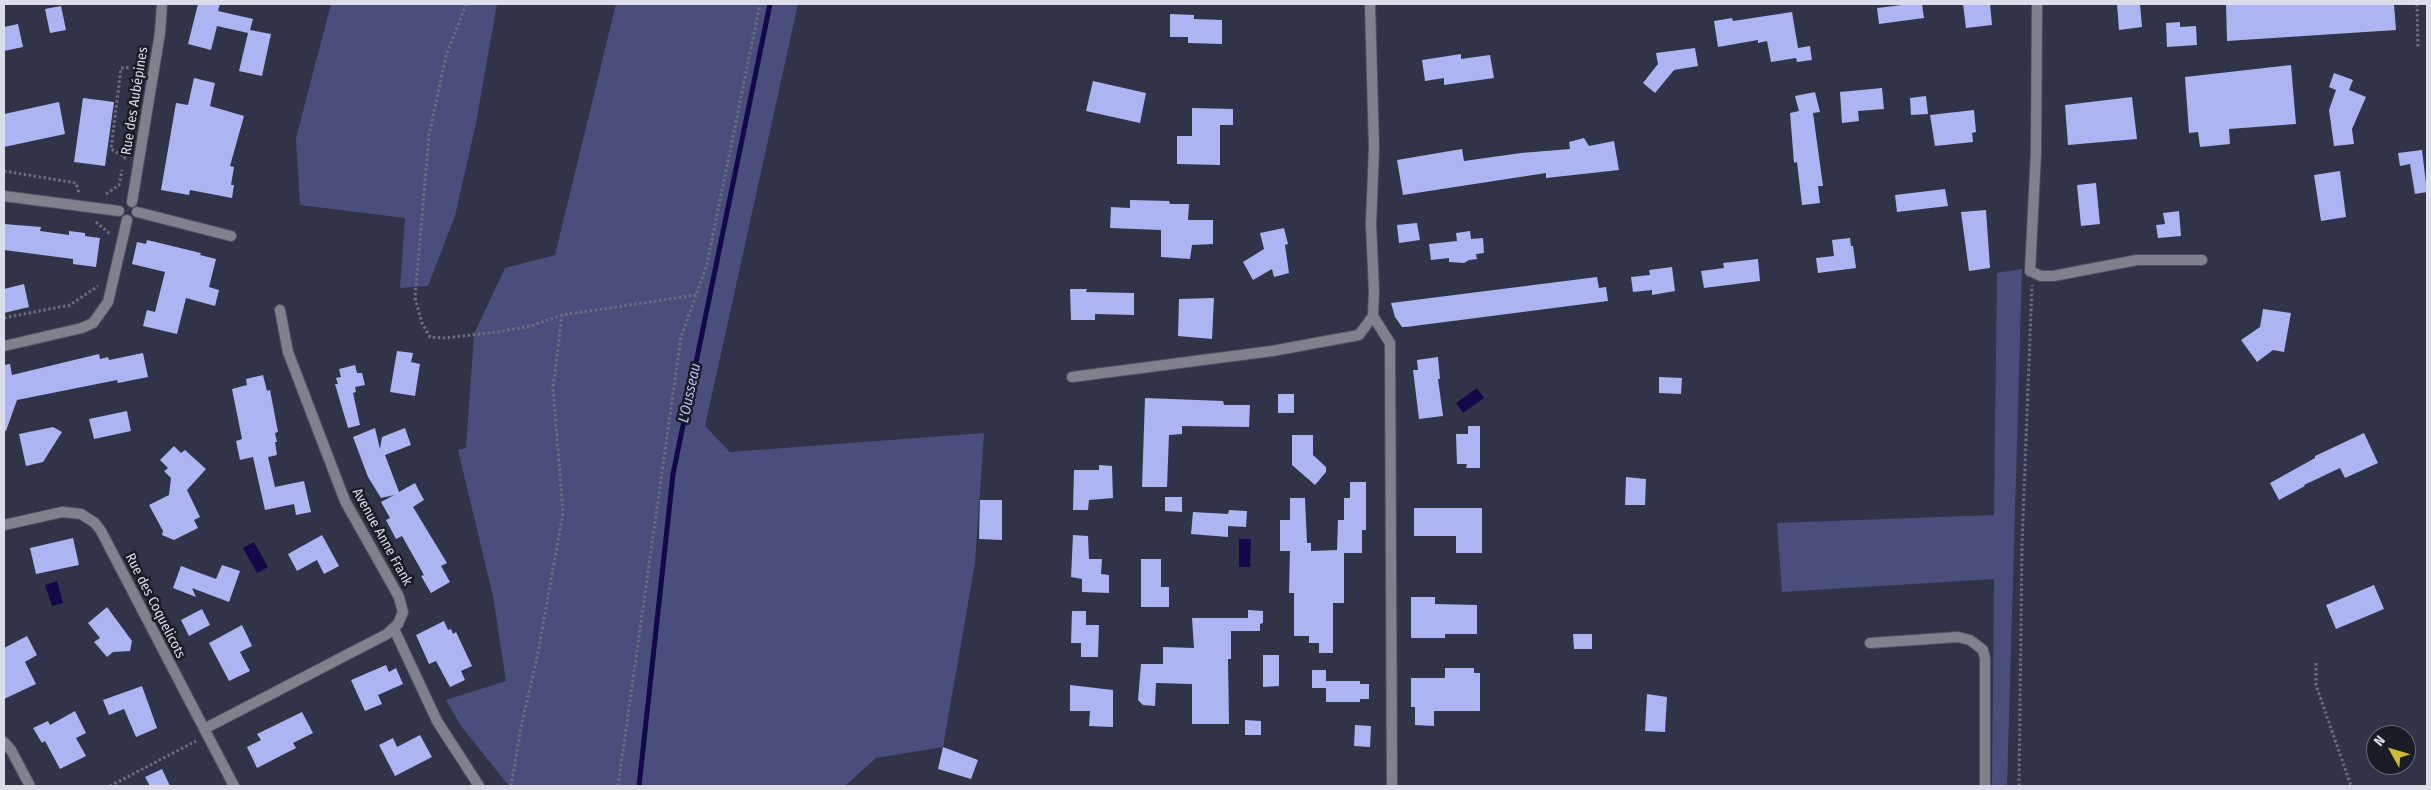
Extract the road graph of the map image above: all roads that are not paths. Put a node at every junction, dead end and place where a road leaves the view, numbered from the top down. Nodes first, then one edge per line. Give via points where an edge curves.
1 (162, 4) edge
2 (1370, 4) edge
3 (2038, 4) edge
4 (4, 196) edge
5 (132, 202) junction
6 (118, 211) junction
7 (137, 212) junction
8 (127, 220) junction
9 (231, 236) dead end
10 (2202, 260) dead end
11 (280, 310) dead end
12 (1373, 316) junction
13 (4, 346) edge
14 (1072, 377) dead end
15 (4, 525) edge
16 (394, 629) junction
17 (1870, 643) dead end
18 (204, 730) junction
19 (4, 742) edge
20 (30, 786) edge
21 (234, 786) edge
22 (479, 786) edge
23 (1392, 786) edge
24 (1985, 786) edge

1 - 5 street, Rue des Aubépines
2 - 12 street via 1374,148 1371,224
3 - 10 street via 2030,272 2053,276 2138,260
4 - 6 street via 95,203
5 - 6 street via 123,203
5 - 7 street
6 - 8 street
7 - 8 street via 133,219
7 - 9 street
8 - 13 street via 108,302 93,323
11 - 16 street, Avenue Anne Frank via 288,352 345,501 402,606 402,618
12 - 14 street via 1359,335 1272,351
12 - 23 street via 1390,343
15 - 18 street, Rue des Coquelicots via 62,512 81,514 95,523
16 - 18 street
16 - 22 street via 437,721
17 - 24 street via 1958,637 1970,640 1983,650
18 - 21 street, Rue des Coquelicots
19 - 20 street

